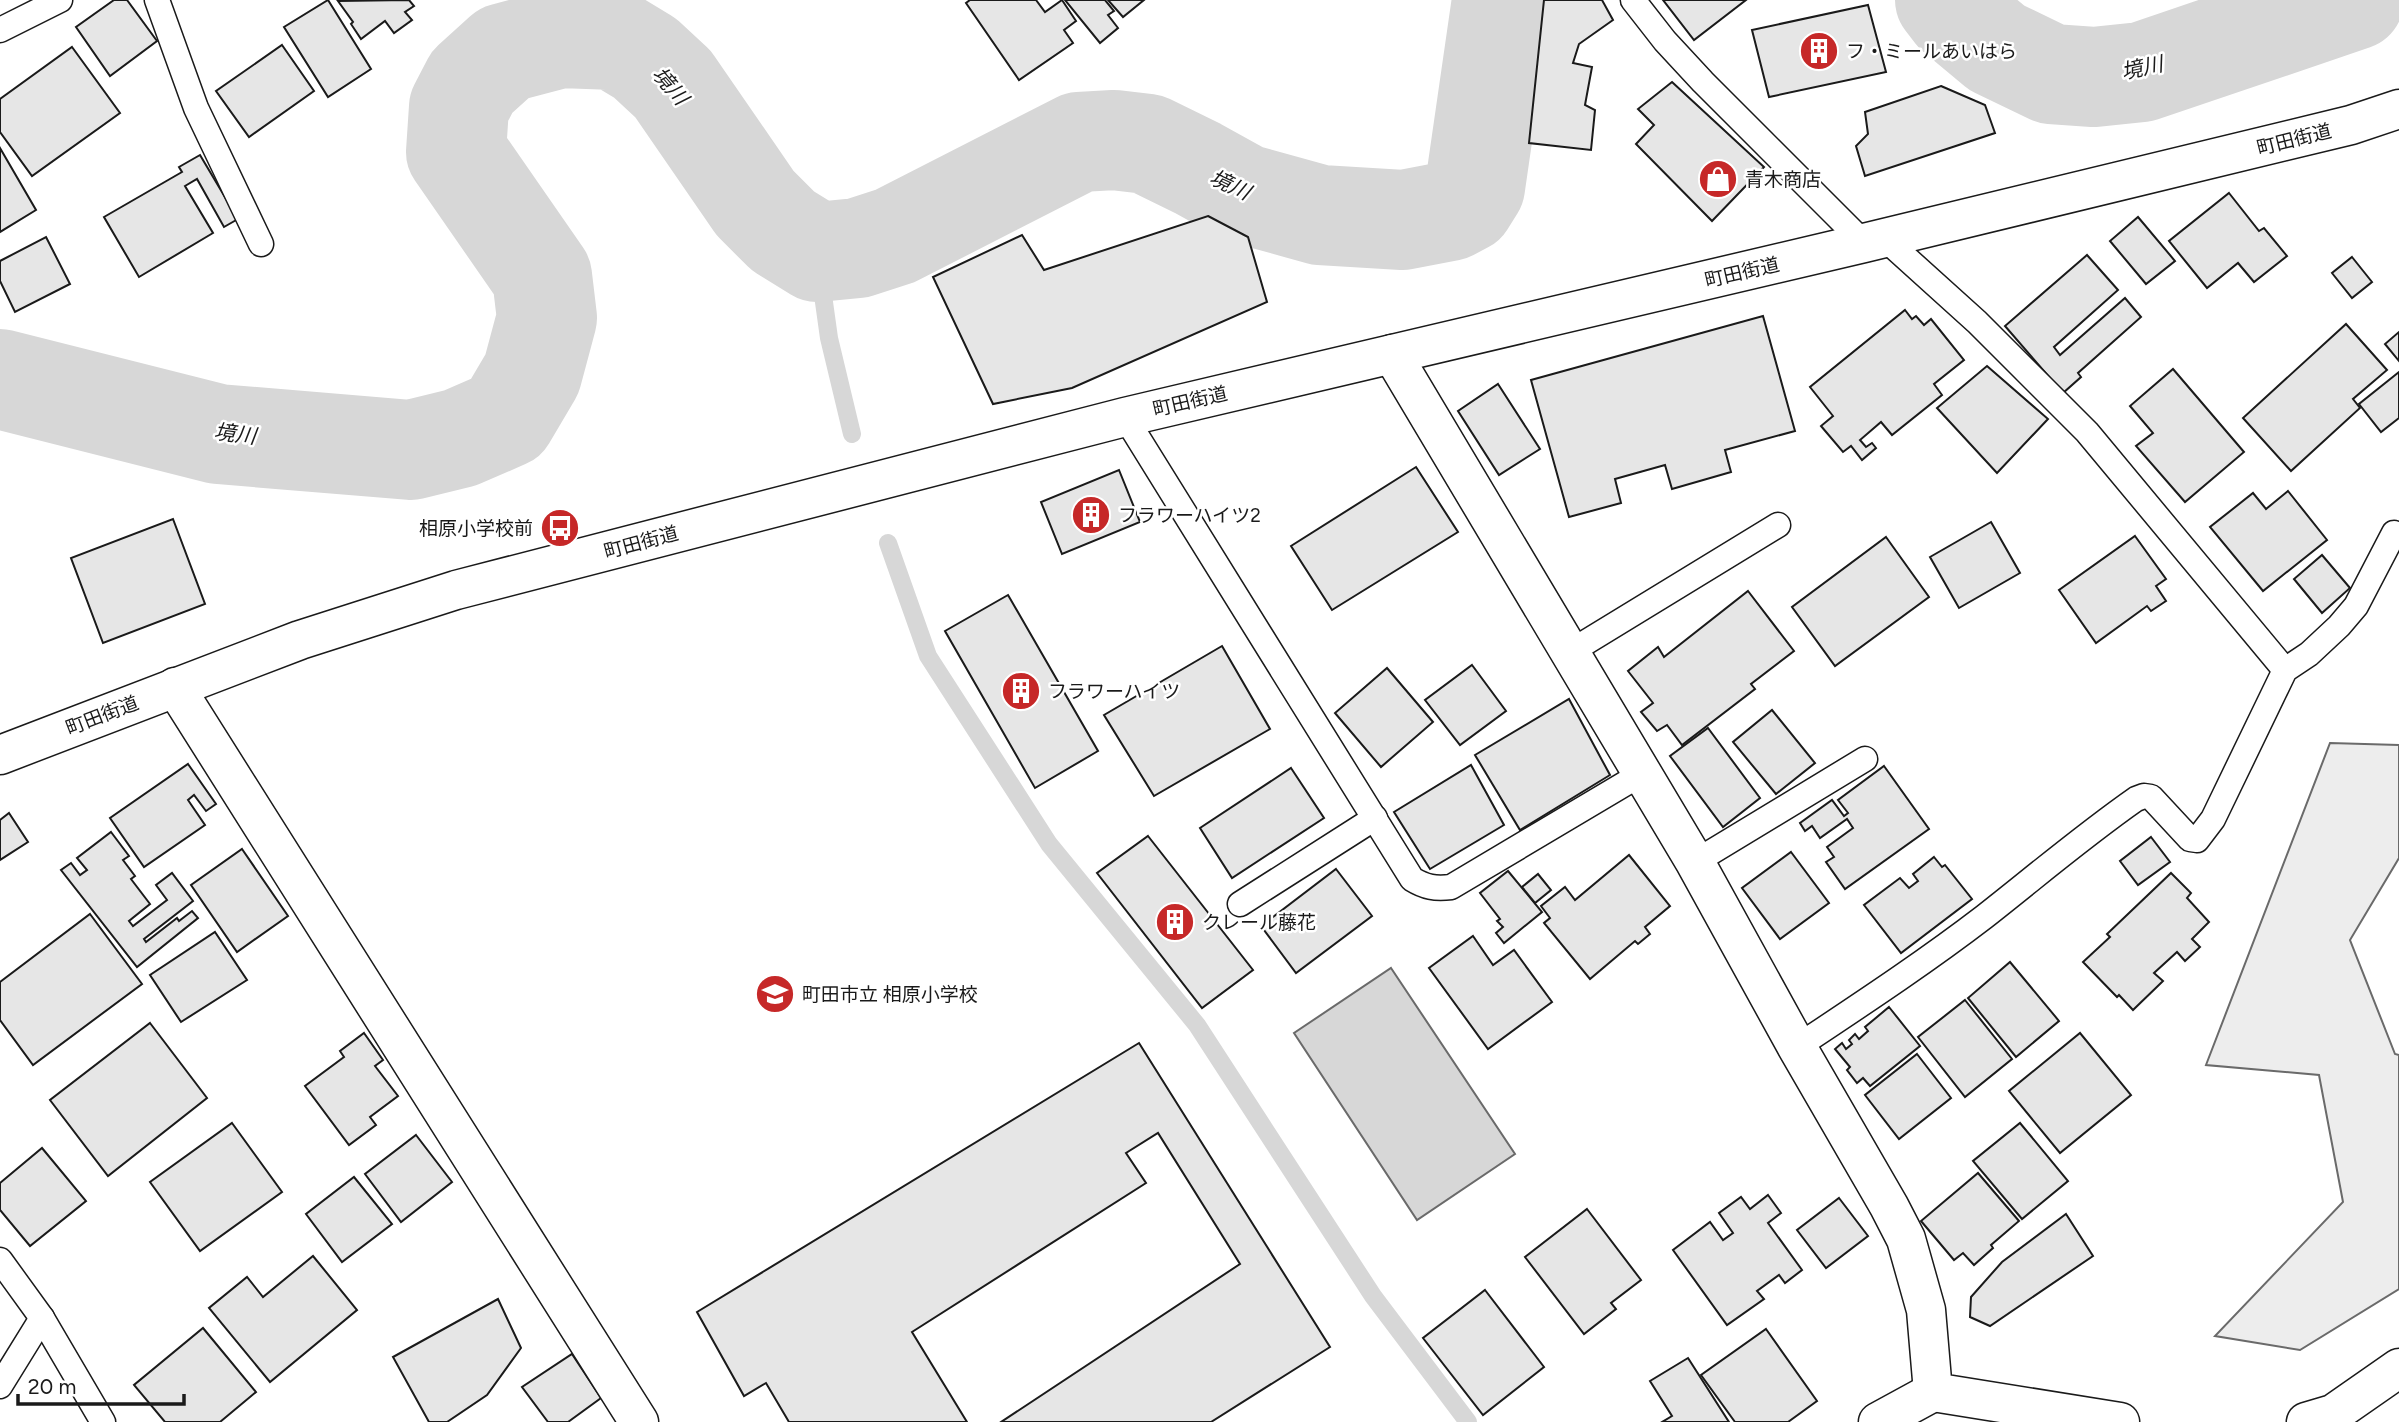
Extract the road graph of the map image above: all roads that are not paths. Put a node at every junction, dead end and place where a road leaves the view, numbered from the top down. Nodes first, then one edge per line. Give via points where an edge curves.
1 (157, 0) edge
2 (1633, 0) edge
3 (48, 3) edge
4 (0, 30) edge
5 (2399, 109) edge
6 (1874, 241) junction
7 (261, 244) dead end
8 (1392, 354) junction
9 (1125, 416) junction
10 (1778, 525) dead end
11 (2394, 533) dead end
12 (1570, 652) junction
13 (2285, 670) junction
14 (175, 687) junction
15 (0, 755) edge
16 (1865, 759) dead end
17 (1643, 773) junction
18 (1374, 818) junction
19 (1695, 862) junction
20 (1240, 904) dead end
21 (1797, 1047) junction
22 (0, 1260) edge
23 (42, 1318) junction
24 (2399, 1368) edge
25 (0, 1386) edge
26 (1906, 1411) edge
27 (2325, 1419) edge
28 (103, 1422) edge
29 (639, 1422) edge
30 (2120, 1422) edge

1 - 7 lane via 196,108
2 - 6 lane via 1695,74
3 - 4 lane
5 - 6 main road, 町田街道 via 2351,125
6 - 8 main road, 町田街道
6 - 13 lane via 1977,322 2087,432
8 - 9 main road, 町田街道
8 - 12 main road
9 - 14 main road, 町田街道 via 456,590 300,640
9 - 18 lane
10 - 12 lane
11 - 13 lane via 2356,606 2309,654
12 - 17 main road
13 - 21 lane via 2213,819 2197,841 2151,797 2136,799 1983,918
14 - 15 main road, 町田街道
14 - 29 main road
16 - 19 lane
17 - 18 lane via 1451,887 1424,887 1412,879
17 - 19 main road
18 - 20 lane
19 - 21 main road
21 - 26 main road via 1906,1240 1926,1310
22 - 23 lane
23 - 25 lane
23 - 28 lane
24 - 27 main road
26 - 30 main road

